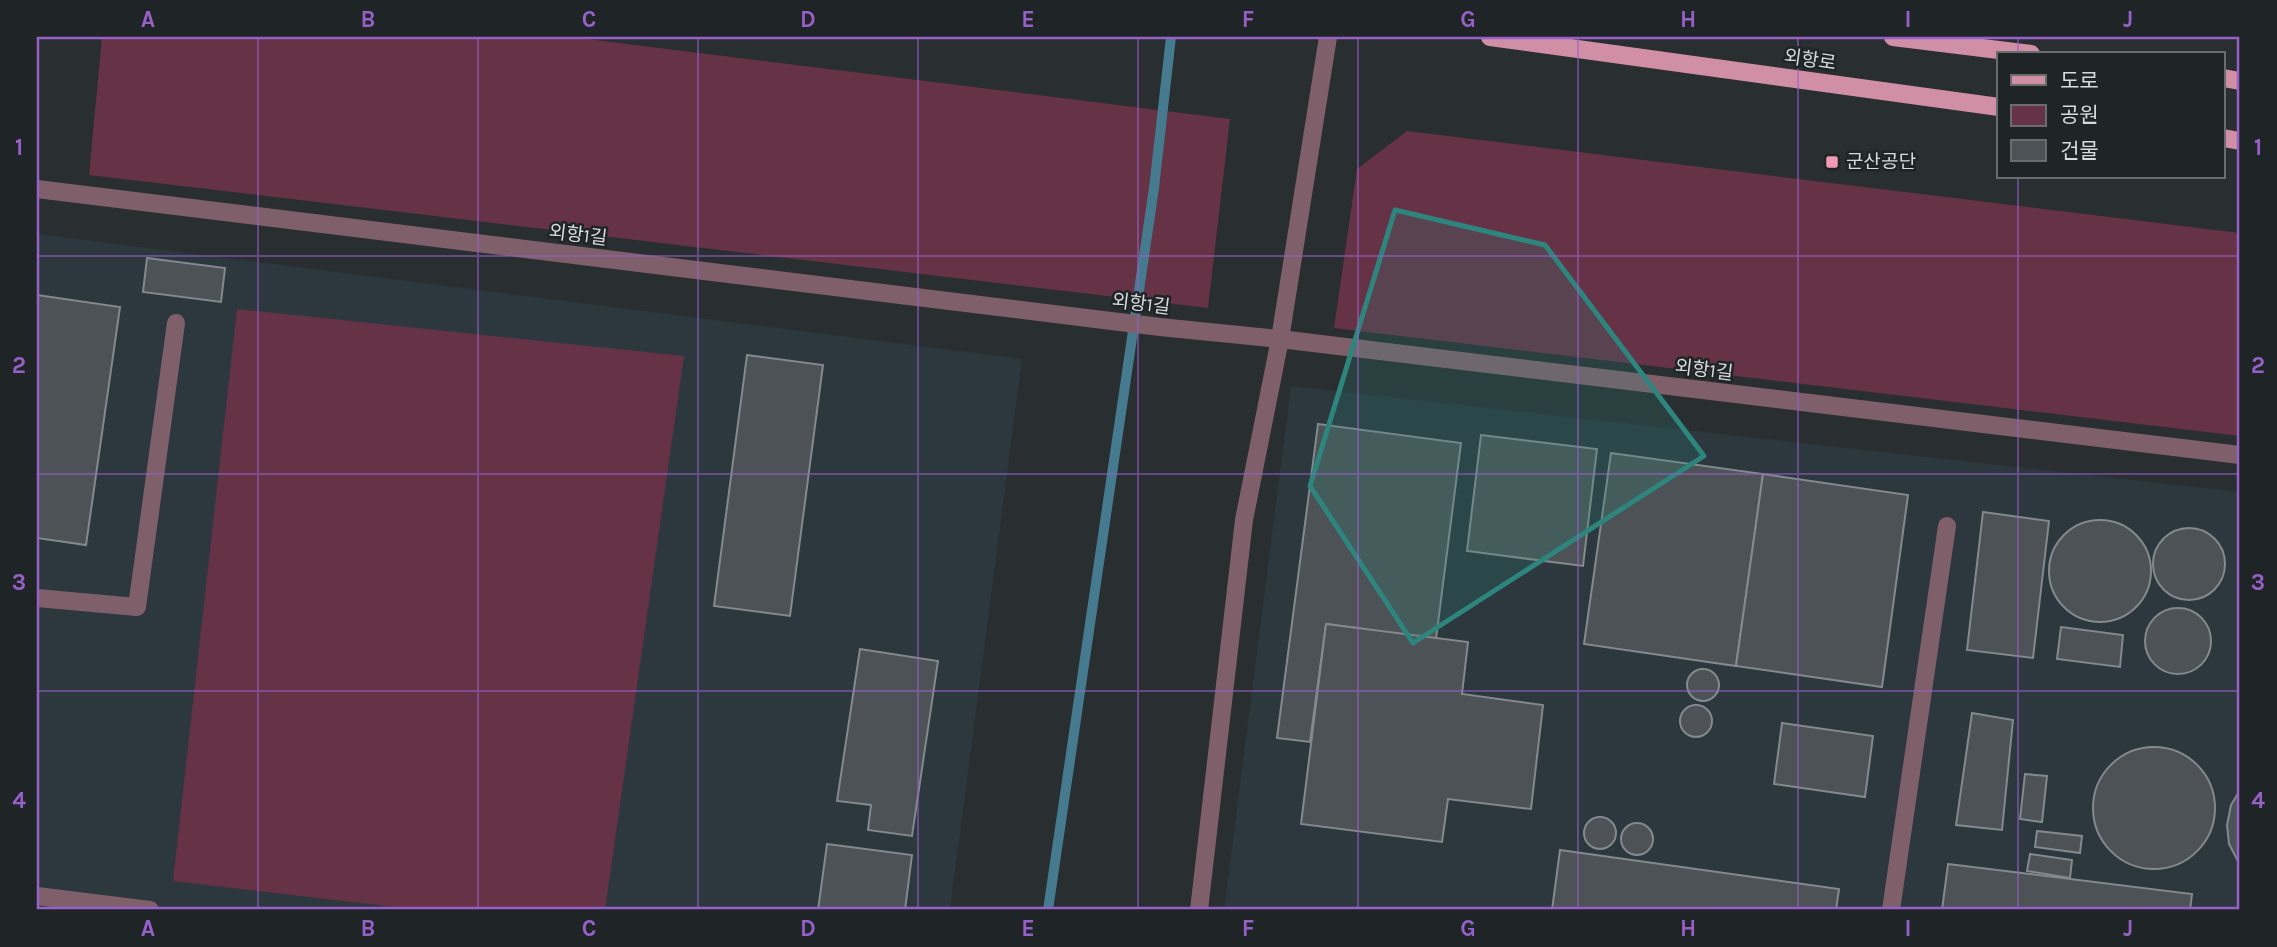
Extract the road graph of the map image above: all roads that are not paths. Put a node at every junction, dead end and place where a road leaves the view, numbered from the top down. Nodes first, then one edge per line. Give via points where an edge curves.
1 (1328, 37) edge
2 (1490, 37) edge
3 (1893, 37) edge
4 (2015, 52) edge
5 (1997, 107) edge
6 (37, 189) edge
7 (176, 323) dead end
8 (1280, 340) junction
9 (2240, 456) edge
10 (1947, 526) dead end
11 (37, 598) edge
12 (37, 896) edge
13 (150, 910) edge
14 (1199, 910) edge
15 (1891, 910) edge

1 - 8 lane
2 - 5 main road, 외항로
3 - 4 main road
6 - 8 lane, 외항1길
7 - 11 lane via 137,607
8 - 9 lane, 외항1길
8 - 14 lane via 1244,520
10 - 15 lane
12 - 13 lane

